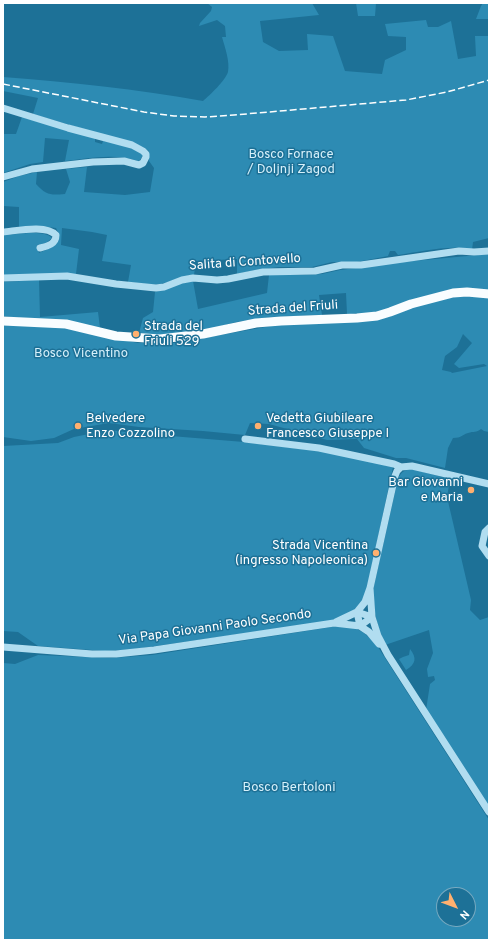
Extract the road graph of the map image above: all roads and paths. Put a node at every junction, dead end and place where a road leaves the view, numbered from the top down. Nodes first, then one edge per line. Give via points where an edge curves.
1 (3, 108) edge
2 (3, 177) edge
3 (3, 232) edge
4 (40, 248) dead end
5 (489, 251) edge
6 (3, 278) edge
7 (489, 294) edge
8 (3, 321) edge
9 (245, 439) dead end
10 (401, 467) junction
11 (489, 484) edge
12 (489, 528) edge
13 (489, 556) edge
14 (370, 588) junction
15 (357, 612) junction
16 (372, 617) junction
17 (334, 623) junction
18 (360, 626) junction
19 (3, 647) edge
20 (388, 655) junction
21 (489, 812) edge

1 - 2 street via 132,145 146,154 143,163 139,165 124,161 93,162 32,169
3 - 4 street via 45,229 54,232 54,242
5 - 6 street, Salita di Contovello via 459,251 361,265 342,265 315,271 263,272 228,279 193,278 156,288 67,276
7 - 8 main road, Strada del Friuli via 453,293 377,316 281,320 160,339 116,336 66,324
9 - 10 street via 319,448
10 - 11 street via 412,466
10 - 14 street via 395,476
12 - 13 street via 485,532 482,546
14 - 15 street via 365,602
14 - 16 street
15 - 16 street
15 - 17 street, Via Papa Giovanni Paolo Secondo
15 - 18 street
16 - 18 street
16 - 20 street
17 - 18 street, Via Papa Giovanni Paolo Secondo
17 - 19 street, Via Papa Giovanni Paolo Secondo via 116,654
18 - 20 street via 369,632
20 - 21 street

